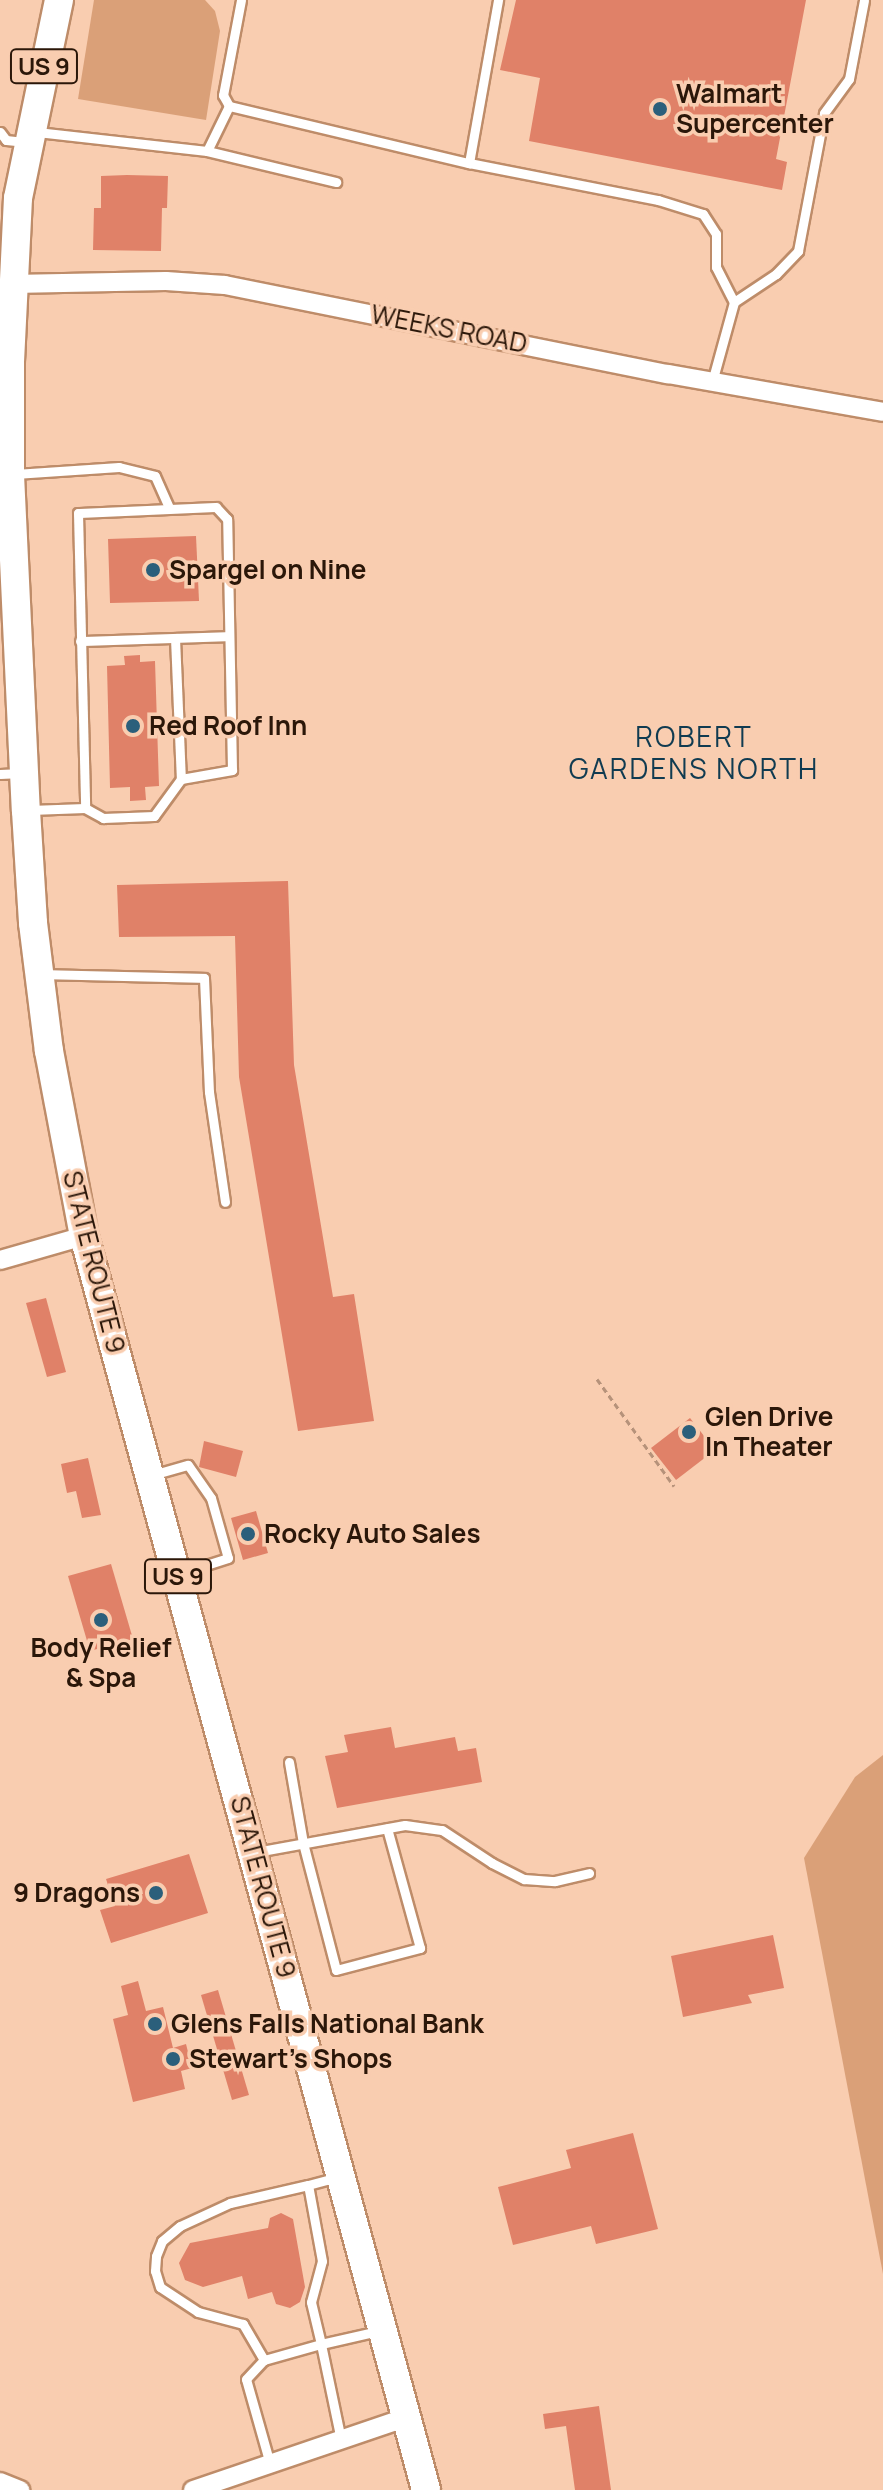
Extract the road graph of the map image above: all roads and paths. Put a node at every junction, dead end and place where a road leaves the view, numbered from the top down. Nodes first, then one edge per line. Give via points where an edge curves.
1 (59, 0) edge
2 (241, 0) edge
3 (498, 0) edge
4 (864, 0) edge
5 (229, 106) junction
6 (13, 139) edge
7 (207, 151) junction
8 (469, 163) junction
9 (336, 182) dead end
10 (12, 284) junction
11 (734, 302) junction
12 (712, 382) junction
13 (883, 412) edge
14 (5, 475) edge
15 (169, 508) junction
16 (228, 636) junction
17 (175, 638) junction
18 (80, 641) junction
19 (12, 773) edge
20 (181, 779) junction
21 (85, 808) junction
22 (26, 811) junction
23 (39, 974) junction
24 (225, 1202) dead end
25 (84, 1236) junction
26 (0, 1260) edge
27 (597, 1379) dead end
28 (150, 1475) junction
29 (674, 1486) dead end
30 (178, 1574) junction
31 (289, 1762) dead end
32 (387, 1828) junction
33 (303, 1843) junction
34 (253, 1852) junction
35 (589, 1873) dead end
36 (340, 2177) junction
37 (308, 2185) junction
38 (381, 2330) junction
39 (321, 2344) junction
40 (264, 2360) junction
41 (405, 2418) junction
42 (341, 2440) junction
43 (270, 2464) junction
44 (0, 2482) edge
45 (20, 2490) edge
46 (193, 2490) edge
47 (426, 2490) edge

1 - 6 main road, STATE ROUTE 9 / US 9
2 - 5 lane via 223,95
3 - 8 lane
4 - 11 lane via 849,79 824,113 798,251 776,274
5 - 7 lane
5 - 8 lane
6 - 7 lane
6 - 10 main road, STATE ROUTE 9 / US 9 via 18,198
7 - 9 lane
8 - 11 lane via 658,200 703,214 716,234 716,267
10 - 12 street, WEEKS ROAD via 225,285
10 - 14 main road, STATE ROUTE 9 / US 9
11 - 12 lane
12 - 13 street, WEEKS ROAD
14 - 15 lane via 119,467 155,476
14 - 19 main road, STATE ROUTE 9 / US 9 via 15,690
15 - 16 lane via 216,507 227,519
15 - 18 lane via 78,513
16 - 17 lane
16 - 20 lane via 232,770
17 - 18 lane
17 - 20 lane
18 - 21 lane
19 - 22 main road, STATE ROUTE 9 / US 9
20 - 21 lane via 154,816 103,818
21 - 22 lane
22 - 23 main road, STATE ROUTE 9 / US 9
23 - 24 lane via 204,978 209,1092
23 - 25 main road, STATE ROUTE 9 / US 9
25 - 26 street
25 - 28 main road, STATE ROUTE 9 / US 9
27 - 29 path
28 - 30 main road, STATE ROUTE 9 / US 9
28 - 30 lane via 188,1465 211,1498 220,1528 228,1558
30 - 34 main road, STATE ROUTE 9 / US 9
31 - 33 lane
32 - 33 lane
32 - 33 lane via 420,1948 336,1970
32 - 35 lane via 442,1830 524,1879 555,1881
33 - 34 lane
34 - 36 main road, STATE ROUTE 9 / US 9
36 - 37 lane
36 - 38 main road, STATE ROUTE 9 / US 9
37 - 39 lane via 322,2261 311,2302
37 - 40 lane via 230,2203 180,2226 162,2241 156,2256 160,2287 198,2312 243,2324
38 - 39 lane
38 - 41 main road, STATE ROUTE 9 / US 9
39 - 40 lane
39 - 42 lane
40 - 43 lane via 246,2379
41 - 42 street
41 - 47 main road, STATE ROUTE 9 / US 9
42 - 43 street
43 - 46 street
44 - 45 street

